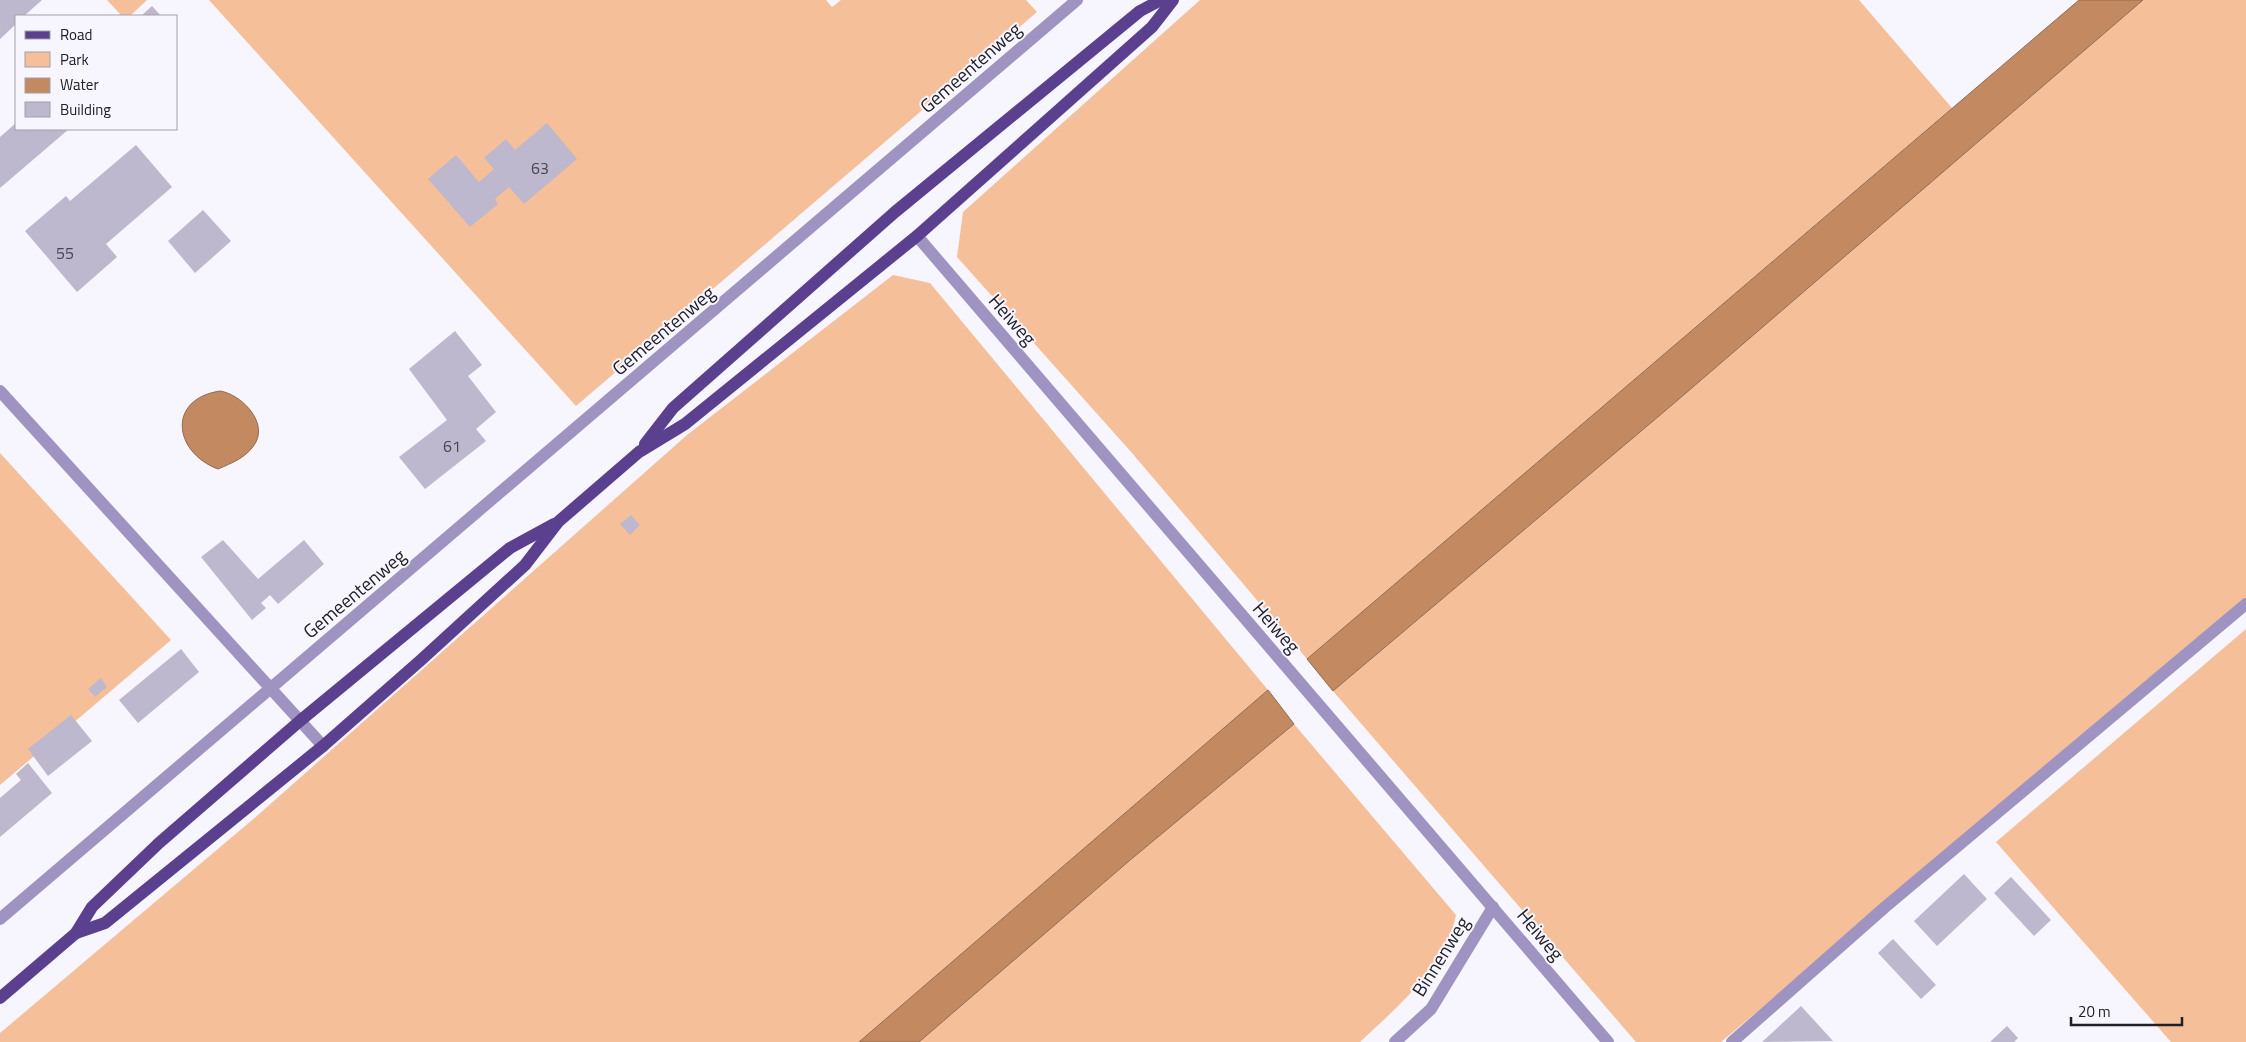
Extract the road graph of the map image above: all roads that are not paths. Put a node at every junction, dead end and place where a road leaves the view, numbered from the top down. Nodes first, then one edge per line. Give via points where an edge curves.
1 (1077, 0) edge
2 (1161, 0) edge
3 (1173, 0) edge
4 (917, 236) junction
5 (0, 391) edge
6 (639, 452) junction
7 (558, 522) junction
8 (2246, 604) edge
9 (272, 688) junction
10 (301, 720) junction
11 (323, 746) junction
12 (1493, 907) junction
13 (0, 920) edge
14 (76, 933) junction
15 (0, 998) edge
16 (1395, 1042) edge
17 (1608, 1042) edge
18 (1732, 1042) edge

1 - 9 street, Gemeentenweg
2 - 6 main road via 1140,11 895,212 674,408
3 - 4 main road via 1152,27
4 - 6 main road via 685,424
4 - 12 street, Heiweg
5 - 9 street
6 - 7 main road
7 - 10 main road via 510,548
7 - 11 main road via 525,565
8 - 18 street via 1884,908
9 - 10 street
9 - 13 street, Gemeentenweg
10 - 11 street
10 - 14 main road via 92,907
11 - 14 main road via 105,923
12 - 16 street, Binnenweg via 1430,1009
12 - 17 street, Heiweg
14 - 15 main road

